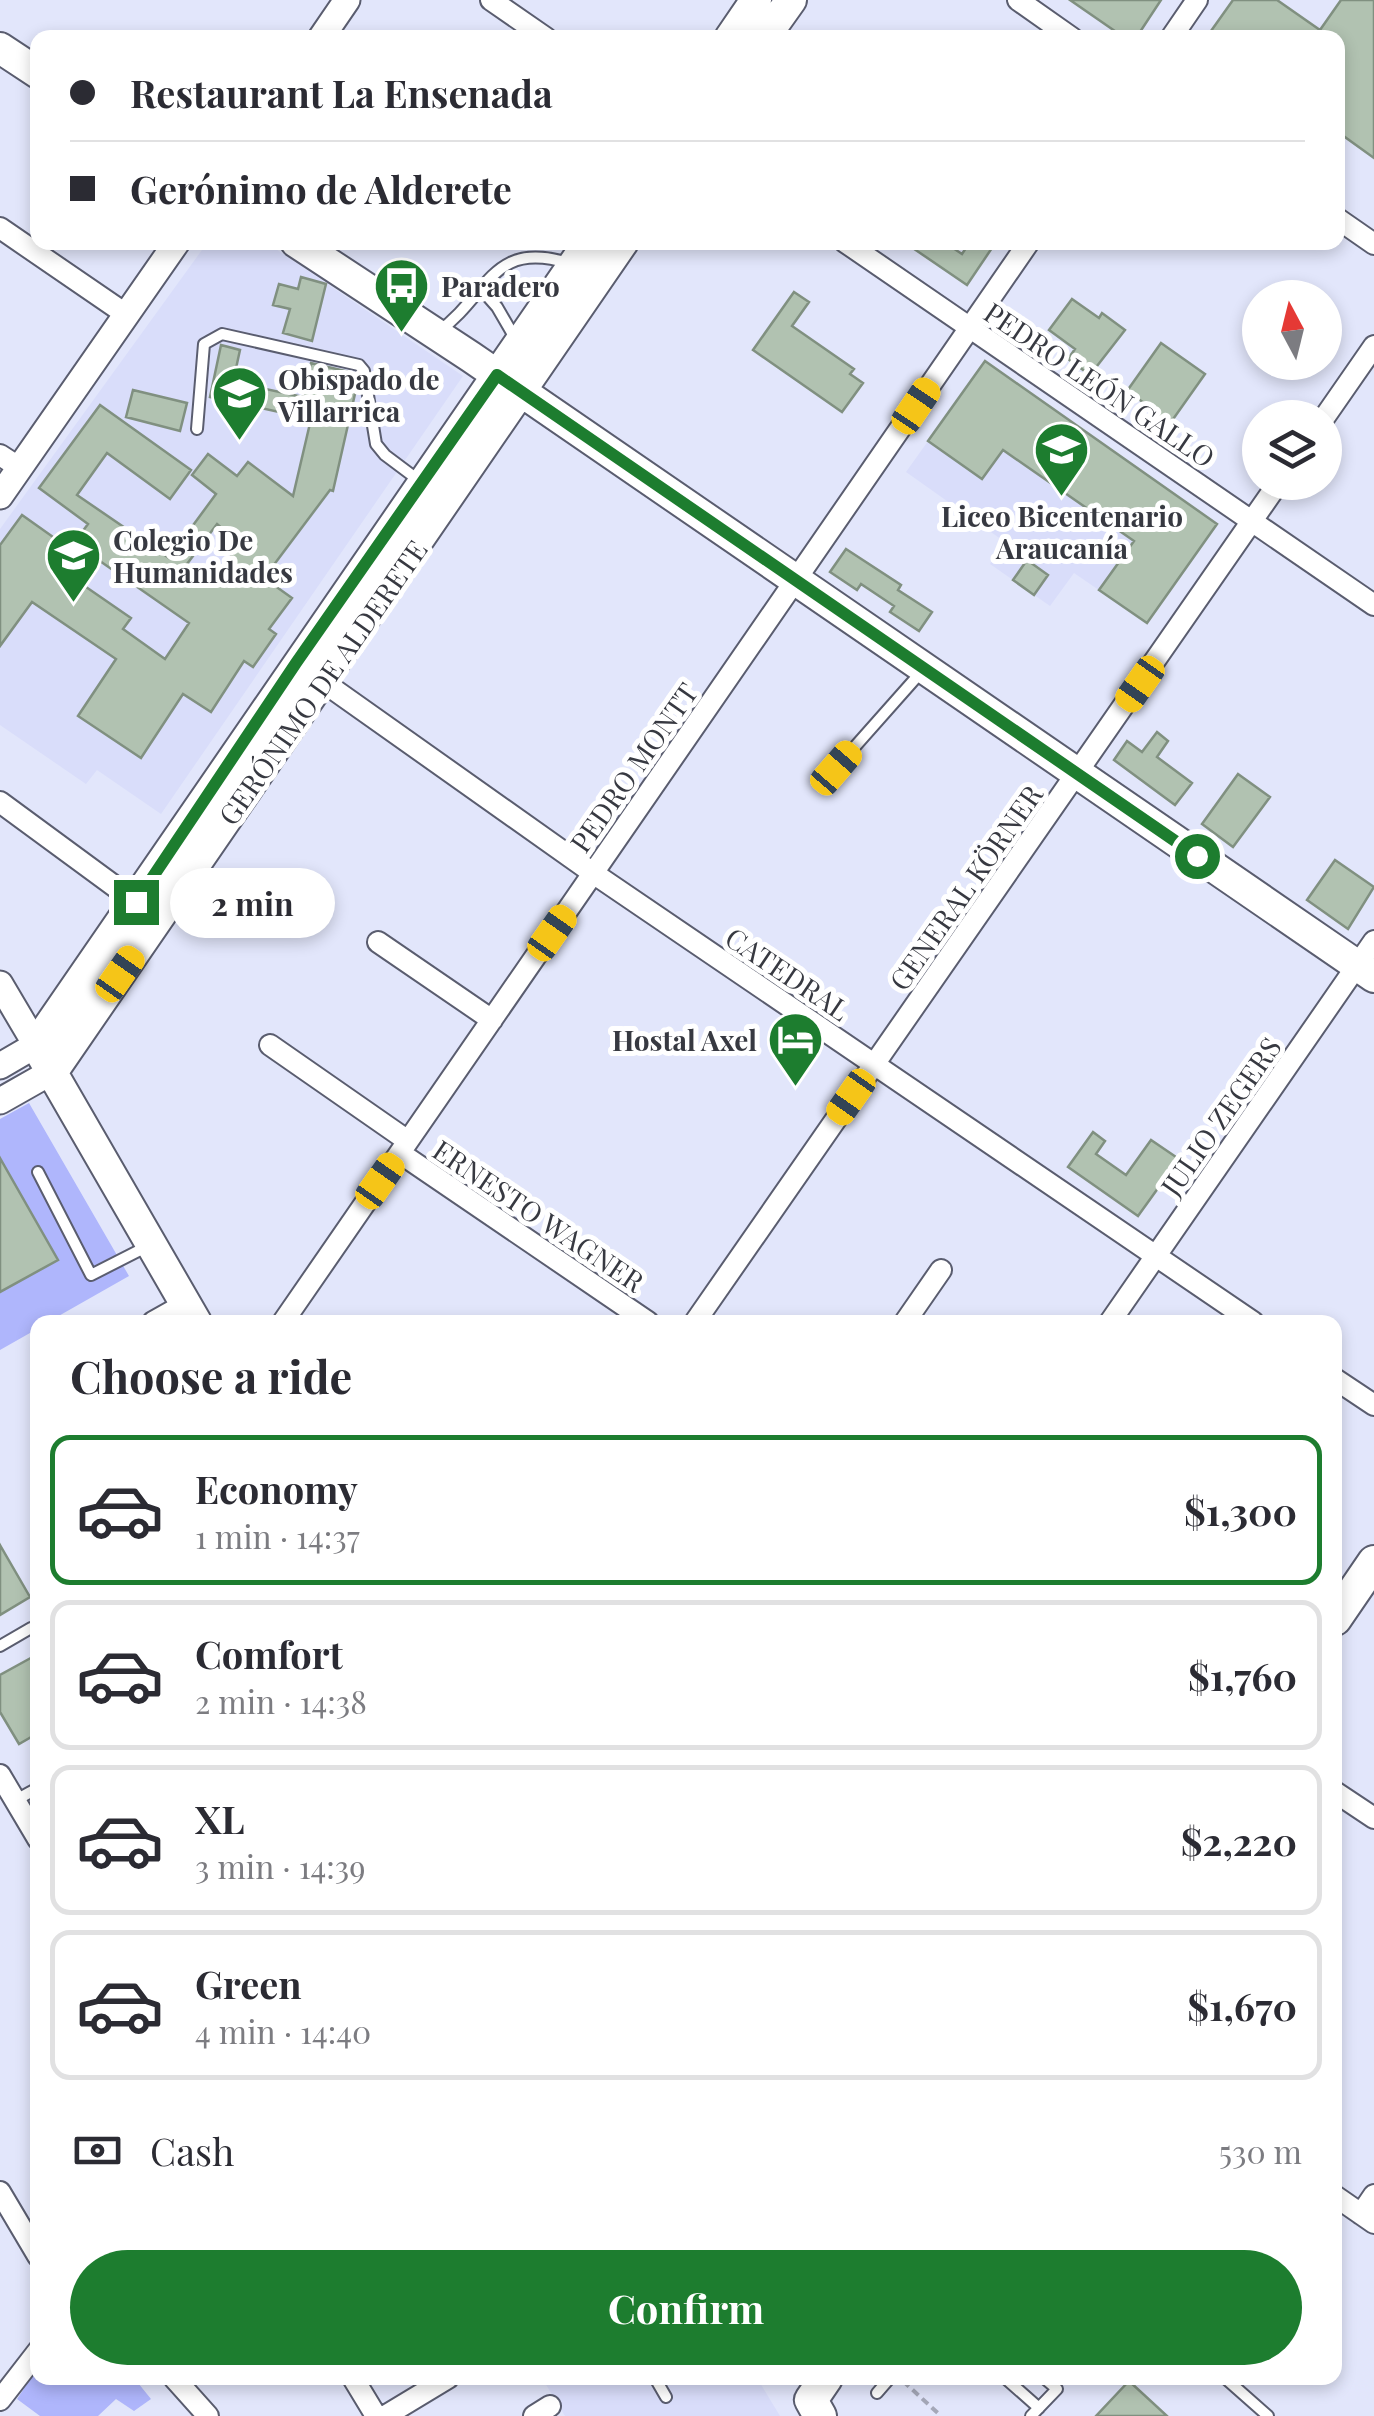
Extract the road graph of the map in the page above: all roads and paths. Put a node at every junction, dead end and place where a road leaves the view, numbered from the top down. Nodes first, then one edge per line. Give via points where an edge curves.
1 (347, 0) edge
2 (491, 0) edge
3 (756, 0) edge
4 (790, 0) edge
5 (1018, 0) edge
6 (1197, 0) edge
7 (326, 30) edge
8 (534, 30) edge
9 (735, 30) edge
10 (769, 30) edge
11 (1061, 30) edge
12 (1176, 30) edge
13 (0, 48) edge
14 (30, 68) edge
15 (1345, 224) edge
16 (0, 228) edge
17 (1374, 244) edge
18 (30, 248) edge
19 (32, 250) edge
20 (171, 250) edge
21 (308, 250) edge
22 (618, 250) edge
23 (857, 250) edge
24 (1024, 250) edge
25 (582, 253) edge
26 (482, 290) junction
27 (127, 314) junction
28 (970, 328) junction
29 (436, 333) junction
30 (518, 345) junction
31 (1374, 346) edge
32 (510, 384) junction
33 (1336, 400) edge
34 (197, 429) dead end
35 (10, 461) edge
36 (422, 483) junction
37 (0, 496) edge
38 (1267, 500) edge
39 (1252, 522) junction
40 (796, 580) junction
41 (1374, 605) edge
42 (296, 663) junction
43 (924, 668) junction
44 (323, 681) junction
45 (836, 768) dead end
46 (1078, 774) junction
47 (0, 802) edge
48 (593, 873) junction
49 (136, 902) junction
50 (378, 942) dead end
51 (1368, 961) edge
52 (0, 984) edge
53 (492, 1020) junction
54 (36, 1045) junction
55 (270, 1045) dead end
56 (873, 1065) junction
57 (0, 1066) edge
58 (52, 1071) junction
59 (0, 1101) edge
60 (404, 1147) junction
61 (38, 1172) dead end
62 (152, 1244) junction
63 (1156, 1256) junction
64 (942, 1270) dead end
65 (191, 1313) edge
66 (288, 1315) edge
67 (638, 1315) edge
68 (700, 1315) edge
69 (910, 1315) edge
70 (1115, 1315) edge
71 (1243, 1315) edge
72 (1342, 1384) edge
73 (1374, 1406) edge
74 (1374, 1562) edge
75 (1342, 1609) edge
76 (30, 1629) edge
77 (0, 1646) edge
78 (0, 1775) edge
79 (30, 1793) edge
80 (1342, 1797) edge
81 (15, 1801) junction
82 (1374, 1818) edge
83 (30, 1826) edge
84 (0, 2192) edge
85 (1374, 2196) edge
86 (1342, 2201) edge
87 (1368, 2218) edge
88 (30, 2243) edge
89 (30, 2361) edge
90 (180, 2385) edge
91 (358, 2385) edge
92 (436, 2385) edge
93 (659, 2385) edge
94 (884, 2385) edge
95 (907, 2385) edge
96 (1010, 2385) edge
97 (1053, 2385) edge
98 (1233, 2385) edge
99 (877, 2393) dead end
100 (666, 2397) dead end
101 (0, 2400) edge
102 (1035, 2412) edge
103 (208, 2416) edge
104 (376, 2416) edge
105 (385, 2416) edge
106 (940, 2416) edge
107 (1268, 2416) edge

1 - 7 street
2 - 8 street
3 - 9 main road
4 - 10 main road
5 - 11 street
6 - 12 street
13 - 14 main road
15 - 17 street
16 - 18 street
19 - 27 street
20 - 27 street
21 - 29 main road
22 - 32 main road, GERÓNIMO DE ALDERETE
23 - 28 street, PEDRO LEÓN GALLO
24 - 28 street, PEDRO MONTT
25 - 26 lane via 515,259 500,265
25 - 30 main road, GERÓNIMO DE ALDERETE
26 - 29 lane
26 - 30 lane
27 - 35 street
28 - 39 street, PEDRO LEÓN GALLO
28 - 40 street, PEDRO MONTT
29 - 32 main road
30 - 32 main road, GERÓNIMO DE ALDERETE
31 - 33 street
32 - 36 main road, GERÓNIMO DE ALDERETE
32 - 40 main road
32 - 44 main road, GERÓNIMO DE ALDERETE
34 - 36 lane via 204,344 210,338 222,334 359,365 376,444
35 - 37 street
36 - 42 main road, GERÓNIMO DE ALDERETE
38 - 39 street, GENERAL KÖRNER
39 - 41 street, PEDRO LEÓN GALLO
39 - 46 street, GENERAL KÖRNER
40 - 43 main road
40 - 48 street, PEDRO MONTT
42 - 44 street, CATEDRAL
42 - 49 main road, GERÓNIMO DE ALDERETE
43 - 45 lane
43 - 46 main road
44 - 48 street, CATEDRAL
44 - 58 main road, GERÓNIMO DE ALDERETE
46 - 51 main road
46 - 56 street, GENERAL KÖRNER
47 - 49 street
48 - 53 street, PEDRO MONTT
48 - 56 street, CATEDRAL
49 - 54 main road, GERÓNIMO DE ALDERETE
50 - 53 street
51 - 63 street, JULIO ZEGERS
52 - 54 street
53 - 60 street, PEDRO MONTT
54 - 57 street, GERÓNIMO DE ALDERETE
54 - 58 main road
55 - 60 street, ERNESTO WAGNER
56 - 63 street, CATEDRAL
56 - 68 street, GENERAL KÖRNER
58 - 59 street, GERÓNIMO DE ALDERETE
58 - 62 main road
60 - 66 street, PEDRO MONTT
60 - 67 street, ERNESTO WAGNER
61 - 62 lane via 91,1275
62 - 65 main road
63 - 70 street, JULIO ZEGERS
63 - 71 street, CATEDRAL
64 - 69 street
72 - 73 street
74 - 75 main road
76 - 77 lane
78 - 81 street
79 - 81 lane
80 - 82 street
81 - 83 street
84 - 88 street
85 - 87 street
86 - 87 street
89 - 101 street
90 - 103 street
91 - 104 street
92 - 105 street
93 - 100 lane
94 - 99 lane
95 - 106 path
96 - 102 lane
97 - 102 lane
98 - 107 lane

